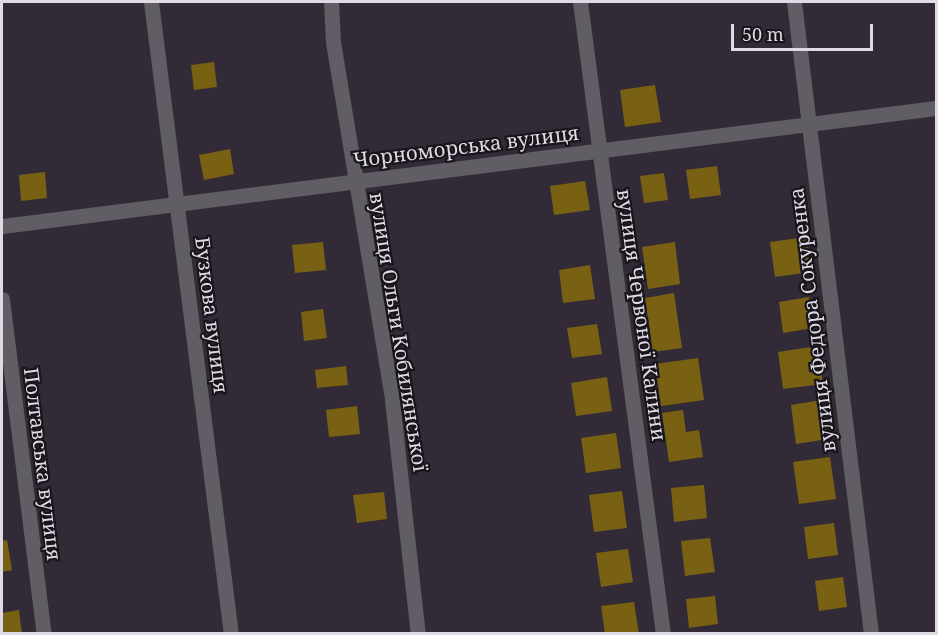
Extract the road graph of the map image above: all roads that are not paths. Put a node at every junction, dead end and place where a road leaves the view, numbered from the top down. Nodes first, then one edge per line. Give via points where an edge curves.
1 (151, 2) edge
2 (331, 2) edge
3 (580, 2) edge
4 (794, 2) edge
5 (936, 108) edge
6 (810, 124) junction
7 (598, 150) junction
8 (355, 181) junction
9 (177, 205) junction
10 (2, 226) edge
11 (2, 299) edge
12 (44, 633) edge
13 (231, 633) edge
14 (418, 633) edge
15 (663, 633) edge
16 (871, 633) edge

1 - 9 street, Бузкова вулиця
2 - 8 street, вулиця Ольги Кобилянської
3 - 7 street, вулиця Червоної Калини
4 - 6 street, вулиця Федора Сокуренка
5 - 6 street, Чорноморська вулиця
6 - 7 street, Чорноморська вулиця
6 - 16 street, вулиця Федора Сокуренка
7 - 8 street, Чорноморська вулиця
7 - 15 street, вулиця Червоної Калини
8 - 9 street, Чорноморська вулиця
8 - 14 street, вулиця Ольги Кобилянської via 392,400
9 - 10 street, Чорноморська вулиця
9 - 13 street, Бузкова вулиця
11 - 12 street, Полтавська вулиця

